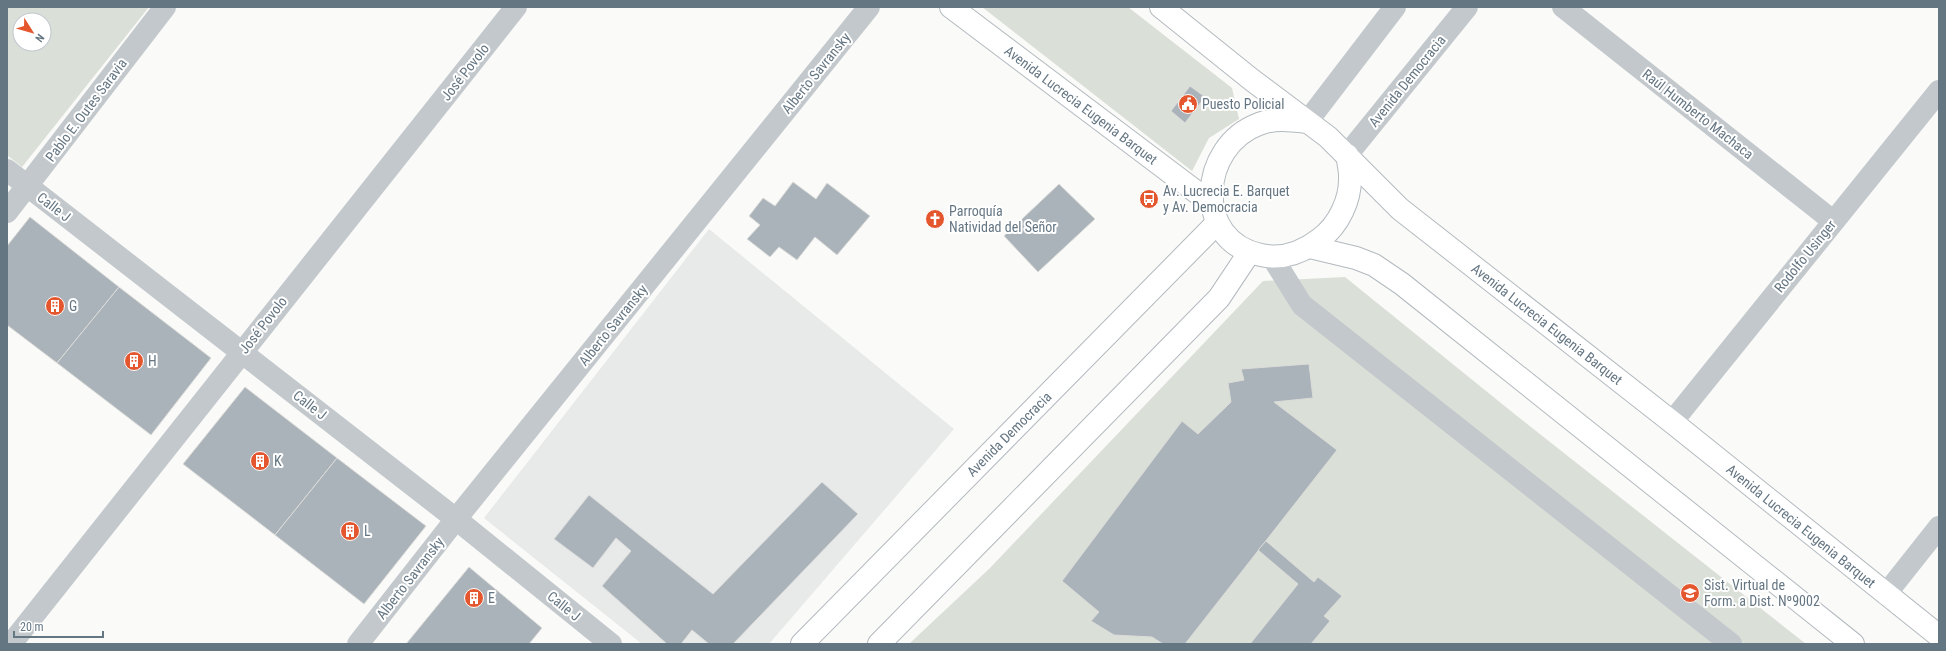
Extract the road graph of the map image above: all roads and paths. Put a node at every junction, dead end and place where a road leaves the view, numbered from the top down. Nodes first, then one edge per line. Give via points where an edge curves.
1 (165, 7) edge
2 (516, 7) edge
3 (869, 7) edge
4 (951, 7) edge
5 (1161, 7) edge
6 (1395, 7) edge
7 (1467, 7) edge
8 (1564, 7) edge
9 (1939, 91) edge
10 (1307, 122) junction
11 (1346, 155) junction
12 (7, 170) edge
13 (28, 186) junction
14 (7, 212) edge
15 (1214, 213) junction
16 (1833, 221) junction
17 (1310, 247) junction
18 (1249, 253) junction
19 (1272, 257) junction
20 (242, 352) junction
21 (1672, 422) junction
22 (456, 518) junction
23 (1939, 527) edge
24 (1886, 594) junction
25 (1939, 636) edge
26 (11, 644) edge
27 (358, 644) edge
28 (611, 644) edge
29 (802, 644) edge
30 (879, 644) edge
31 (1731, 644) edge
32 (1853, 644) edge

1 - 13 street, Pablo E. Outes Saravia
2 - 20 street, José Povolo
3 - 22 street, Alberto Savransky
4 - 15 main road, Avenida Lucrecia Eugenia Barquet
5 - 10 main road, Avenida Lucrecia Eugenia Barquet
6 - 10 street
7 - 11 street, Avenida Democracia
8 - 16 street, Raúl Humberto Machaca
9 - 16 street, Rodolfo Usinger
10 - 11 main road, Avenida Lucrecia Eugenia Barquet via 1328,137
10 - 15 main road via 1282,119 1258,124 1238,137 1222,156 1212,179
11 - 17 main road via 1350,176 1348,197 1340,217 1327,234
11 - 21 main road, Avenida Lucrecia Eugenia Barquet via 1400,209
12 - 13 street, Calle J
13 - 14 street, Pablo E. Outes Saravia
13 - 20 street, Calle J
15 - 18 main road via 1225,236
15 - 29 main road, Avenida Democracia
16 - 21 street, Rodolfo Usinger
17 - 19 main road via 1292,254
17 - 32 main road via 1374,265 1402,284
18 - 19 main road
18 - 30 main road via 1218,298
19 - 31 street via 1302,305
20 - 22 street, Calle J
20 - 26 street, José Povolo
21 - 24 main road, Avenida Lucrecia Eugenia Barquet
22 - 27 street, Alberto Savransky
22 - 28 street, Calle J
23 - 24 street
24 - 25 main road, Avenida Lucrecia Eugenia Barquet

